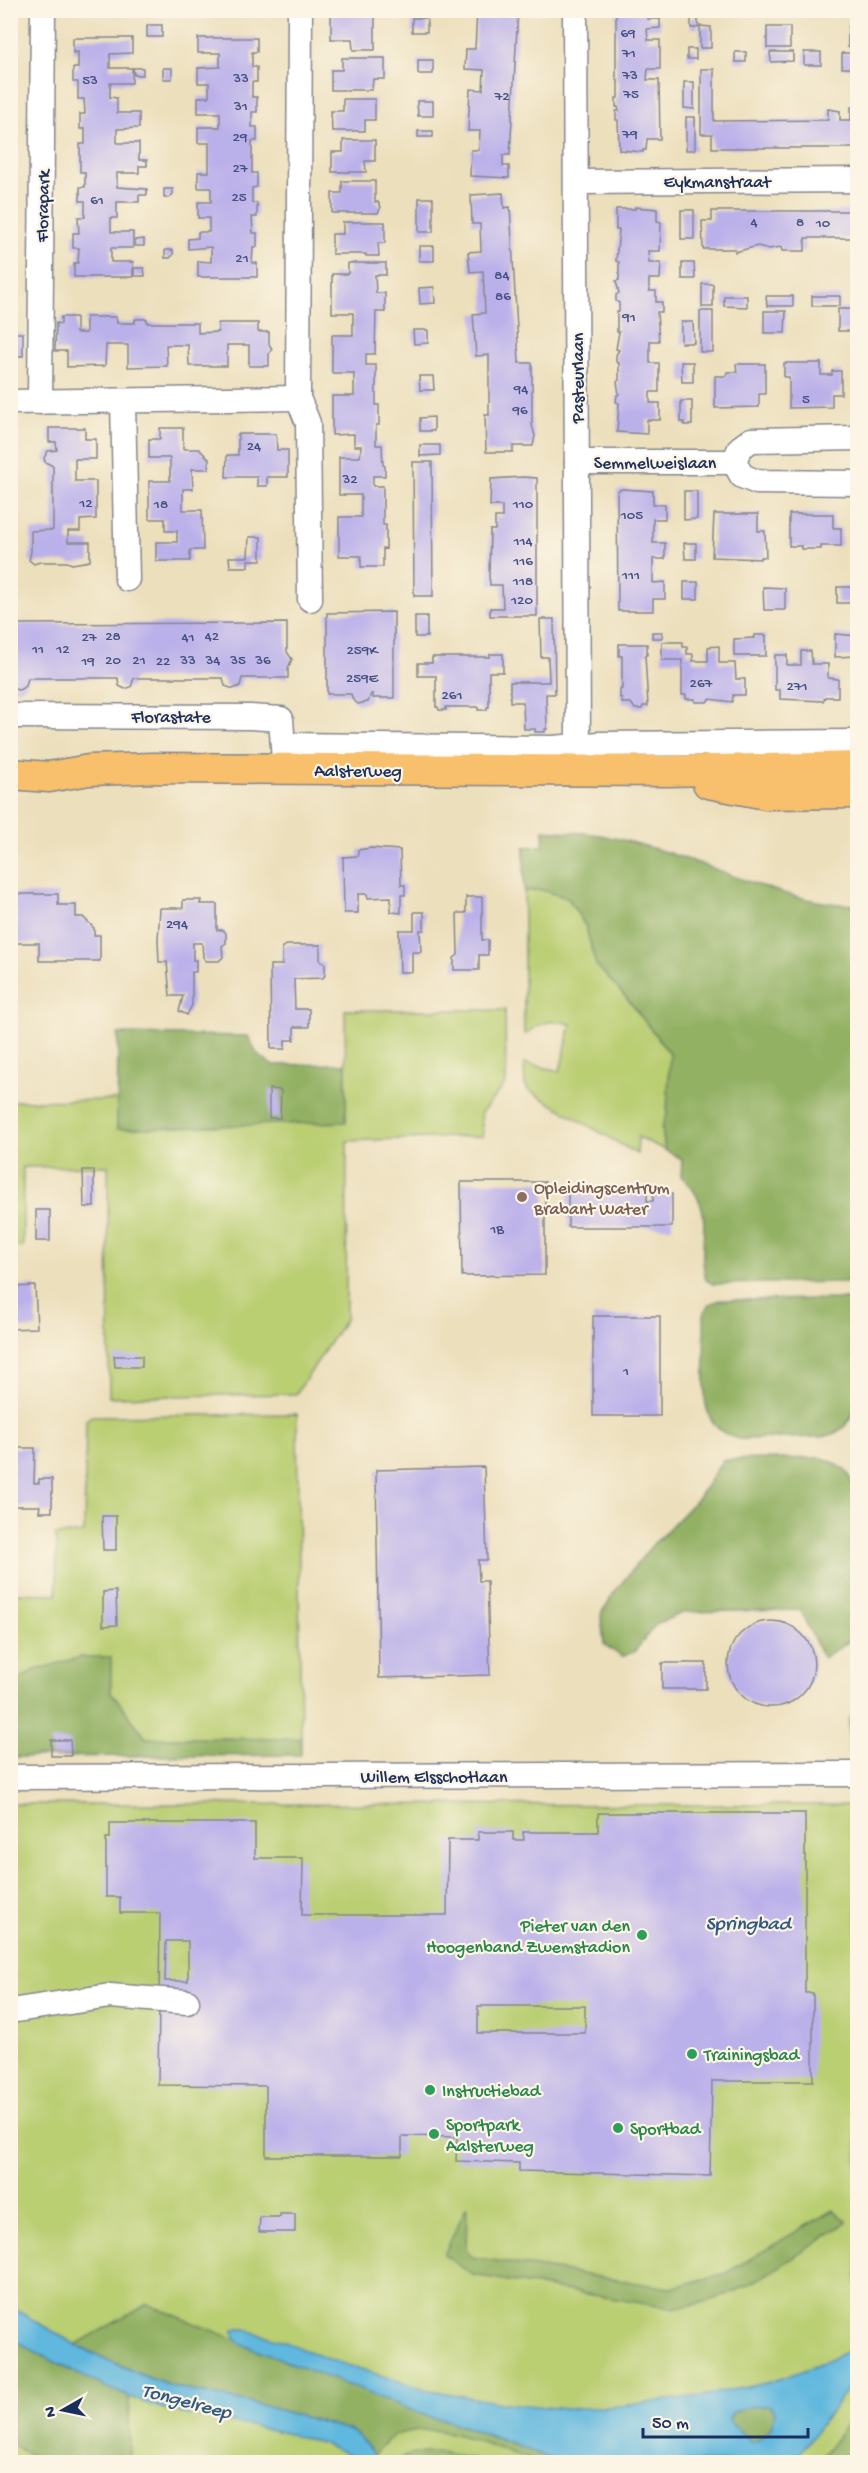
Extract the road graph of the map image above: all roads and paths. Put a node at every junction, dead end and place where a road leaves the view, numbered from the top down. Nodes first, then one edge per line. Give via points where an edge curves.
1 (43, 10) edge
2 (300, 10) edge
3 (575, 10) edge
4 (858, 180) edge
5 (577, 182) junction
6 (298, 398) junction
7 (10, 402) edge
8 (40, 402) junction
9 (123, 402) junction
10 (858, 438) edge
11 (577, 462) junction
12 (734, 462) junction
13 (858, 483) edge
14 (127, 579) dead end
15 (310, 599) dead end
16 (10, 716) edge
17 (858, 742) edge
18 (579, 746) junction
19 (284, 758) junction
20 (858, 767) edge
21 (667, 771) junction
22 (10, 774) edge
23 (49, 777) junction
24 (10, 792) edge
25 (858, 794) edge
26 (858, 1774) edge
27 (10, 1777) edge
28 (188, 2002) dead end
29 (10, 2011) edge

1 - 8 street, Florapark
2 - 6 street
3 - 5 street, Pasteurlaan
4 - 5 street, Eykmanstraat
5 - 11 street, Pasteurlaan
6 - 9 street
6 - 15 street via 308,423
7 - 8 street
8 - 9 street
9 - 14 street
10 - 12 street, Semmelweislaan via 751,440 740,448
11 - 12 street, Semmelweislaan
11 - 18 street, Pasteurlaan
12 - 13 street, Semmelweislaan via 742,476 757,482
16 - 19 street, Florastate via 281,719
17 - 18 street, Aalsterweg
18 - 19 street, Aalsterweg
19 - 21 main road, Aalsterweg via 516,769
19 - 23 main road, Aalsterweg via 89,770
20 - 21 main road, Aalsterweg
21 - 25 main road, Aalsterweg via 766,794
22 - 23 main road, Aalsterweg
23 - 24 main road, Aalsterweg
26 - 27 street, Willem Elsschotlaan
28 - 29 street via 110,1996

